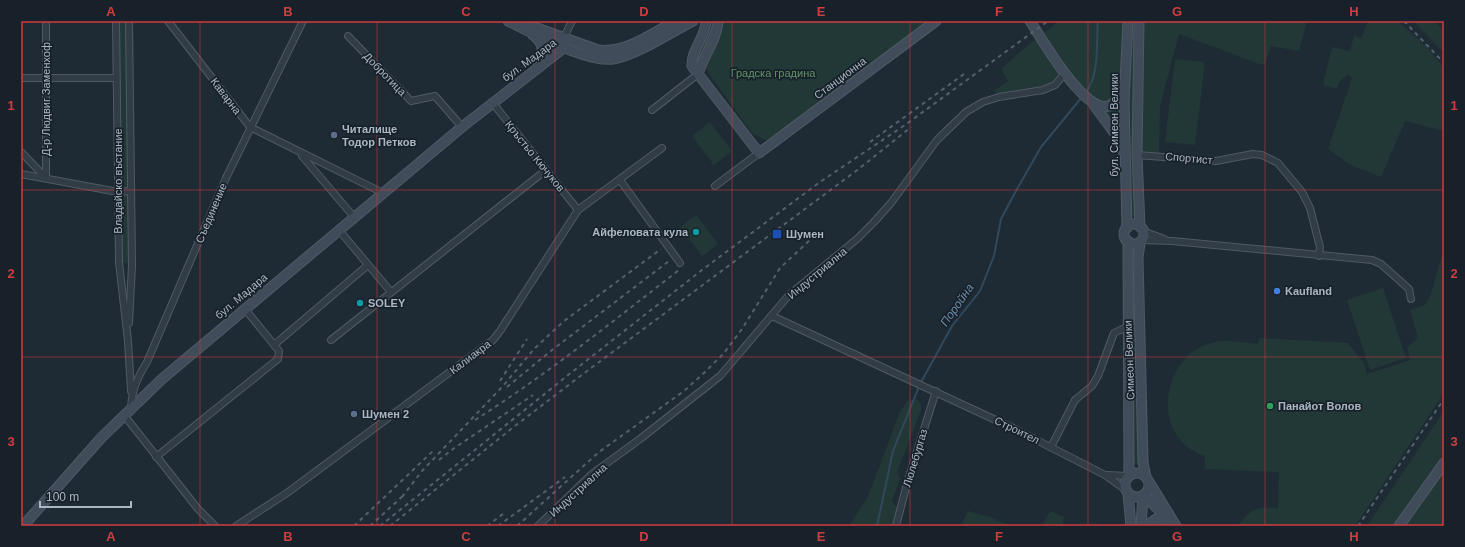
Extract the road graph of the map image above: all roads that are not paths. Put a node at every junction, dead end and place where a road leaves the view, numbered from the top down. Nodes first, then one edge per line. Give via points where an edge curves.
1 (46, 21) edge
2 (116, 21) edge
3 (129, 21) edge
4 (168, 21) edge
5 (303, 21) edge
6 (508, 21) edge
7 (518, 21) edge
8 (572, 21) edge
9 (676, 21) edge
10 (693, 21) edge
11 (706, 21) edge
12 (718, 21) edge
13 (936, 21) edge
14 (1030, 21) edge
15 (1128, 21) edge
16 (1139, 21) edge
17 (527, 31) junction
18 (348, 36) dead end
19 (565, 42) junction
20 (1126, 46) junction
21 (540, 58) junction
22 (698, 74) junction
23 (1065, 74) junction
24 (46, 77) junction
25 (21, 78) edge
26 (116, 78) junction
27 (492, 102) junction
28 (1091, 103) junction
29 (652, 110) dead end
30 (250, 127) junction
31 (462, 127) junction
32 (662, 148) dead end
33 (21, 152) edge
34 (300, 153) junction
35 (759, 153) junction
36 (1137, 155) junction
37 (1125, 159) junction
38 (546, 170) junction
39 (21, 174) edge
40 (46, 178) junction
41 (620, 180) junction
42 (715, 186) dead end
43 (131, 191) junction
44 (118, 192) junction
45 (383, 193) junction
46 (578, 210) junction
47 (354, 217) junction
48 (1127, 228) junction
49 (339, 230) junction
50 (1141, 235) junction
51 (1128, 241) junction
52 (1320, 256) junction
53 (680, 263) dead end
54 (368, 265) junction
55 (391, 292) junction
56 (1411, 299) dead end
57 (245, 309) junction
58 (772, 316) junction
59 (1129, 326) junction
60 (331, 340) dead end
61 (128, 341) junction
62 (274, 344) junction
63 (936, 391) junction
64 (132, 393) junction
65 (128, 411) junction
66 (1052, 447) junction
67 (156, 457) junction
68 (1444, 463) edge
69 (1105, 475) junction
70 (1129, 476) junction
71 (1147, 479) junction
72 (1127, 492) junction
73 (1143, 495) junction
74 (1168, 520) junction
75 (23, 526) edge
76 (214, 526) edge
77 (236, 526) edge
78 (538, 526) edge
79 (896, 526) edge
80 (1131, 526) edge
81 (1141, 526) edge
82 (1146, 526) edge
83 (1175, 526) edge
84 (1399, 526) edge

1 - 24 street, Д-р Людвиг Заменхоф
2 - 26 street, Владайско въстание
3 - 43 street, Владайско въстание
4 - 30 street, Каварна
5 - 30 street, Съединение
6 - 17 main road
7 - 19 main road
8 - 19 street
9 - 19 main road, бул. Мадара via 630,45 609,52
10 - 19 main road, бул. Мадара via 614,59 596,58
11 - 22 main road via 692,62
12 - 22 main road
13 - 35 main road, Станционна
14 - 23 main road
15 - 20 main road, бул. Симеон Велики
16 - 36 main road, бул. Симеон Велики
17 - 19 main road
17 - 21 main road via 541,42
18 - 31 street, Добротица via 411,101 435,96
19 - 21 main road, бул. Мадара
19 - 27 main road, бул. Мадара
20 - 28 main road via 1117,98 1108,107 1102,108
20 - 37 main road, бул. Симеон Велики
21 - 27 main road, бул. Мадара
22 - 29 street
22 - 35 main road
23 - 28 main road
23 - 58 street, Индустриална via 1055,85 1043,90 999,97 983,102 966,112 937,140 892,203 858,239 799,285
24 - 25 street
24 - 26 street
24 - 40 street, Д-р Людвиг Заменхоф
26 - 44 street, Владайско въстание
27 - 31 main road, бул. Мадара
27 - 38 street, Кръстьо Кючуков
28 - 37 main road via 1116,136
30 - 34 street, Каварна
30 - 64 street, Съединение
31 - 45 main road, бул. Мадара
32 - 41 street, Калиакра
33 - 40 street
34 - 45 street, Каварна
34 - 47 street, Каварна
35 - 42 street, Станционна
36 - 50 main road, бул. Симеон Велики
36 - 52 street, Спортист via 1216,161 1253,154 1262,155 1278,163 1302,192 1310,208
37 - 48 main road, бул. Симеон Велики
38 - 46 street, Кръстьо Кючуков
38 - 55 street
39 - 40 street
40 - 44 street
41 - 46 street, Калиакра
41 - 53 street
43 - 44 street
43 - 61 street, Владайско въстание via 132,265
44 - 61 street, Владайско въстание via 118,262
45 - 47 main road, бул. Мадара
46 - 77 street, Калиакра via 493,340 287,493
47 - 49 main road, бул. Мадара
48 - 50 main road via 1132,225
48 - 51 main road, бул. Симеон Велики via 1125,233
49 - 54 street
49 - 57 main road, бул. Мадара
50 - 51 main road via 1132,244
50 - 52 street via 1172,241
50 - 71 main road, Симеон Велики via 1143,462
51 - 59 main road
52 - 56 street via 1372,260 1381,264 1409,289
54 - 55 street
54 - 62 street
55 - 60 street
57 - 62 street
57 - 65 main road, бул. Мадара
58 - 63 street, Строител
58 - 78 street, Индустриална via 720,376 640,440 592,474
59 - 66 street via 1114,333 1098,376 1088,390 1075,400
59 - 70 main road
61 - 64 street, Владайско въстание
62 - 67 street via 279,351 278,359
63 - 66 street, Строител
63 - 79 street, Люлебургаз
64 - 65 street, Съединение
65 - 67 street
65 - 75 main road, бул. Мадара
66 - 69 street, Строител
67 - 76 street
68 - 84 main road
69 - 70 street
69 - 72 street, Строител
70 - 71 main road via 1138,473
70 - 72 main road via 1125,483
71 - 73 main road via 1148,489
71 - 83 main road
72 - 73 main road via 1135,497
72 - 80 main road
73 - 74 main road
73 - 81 main road
74 - 82 main road via 1156,519
74 - 83 main road

